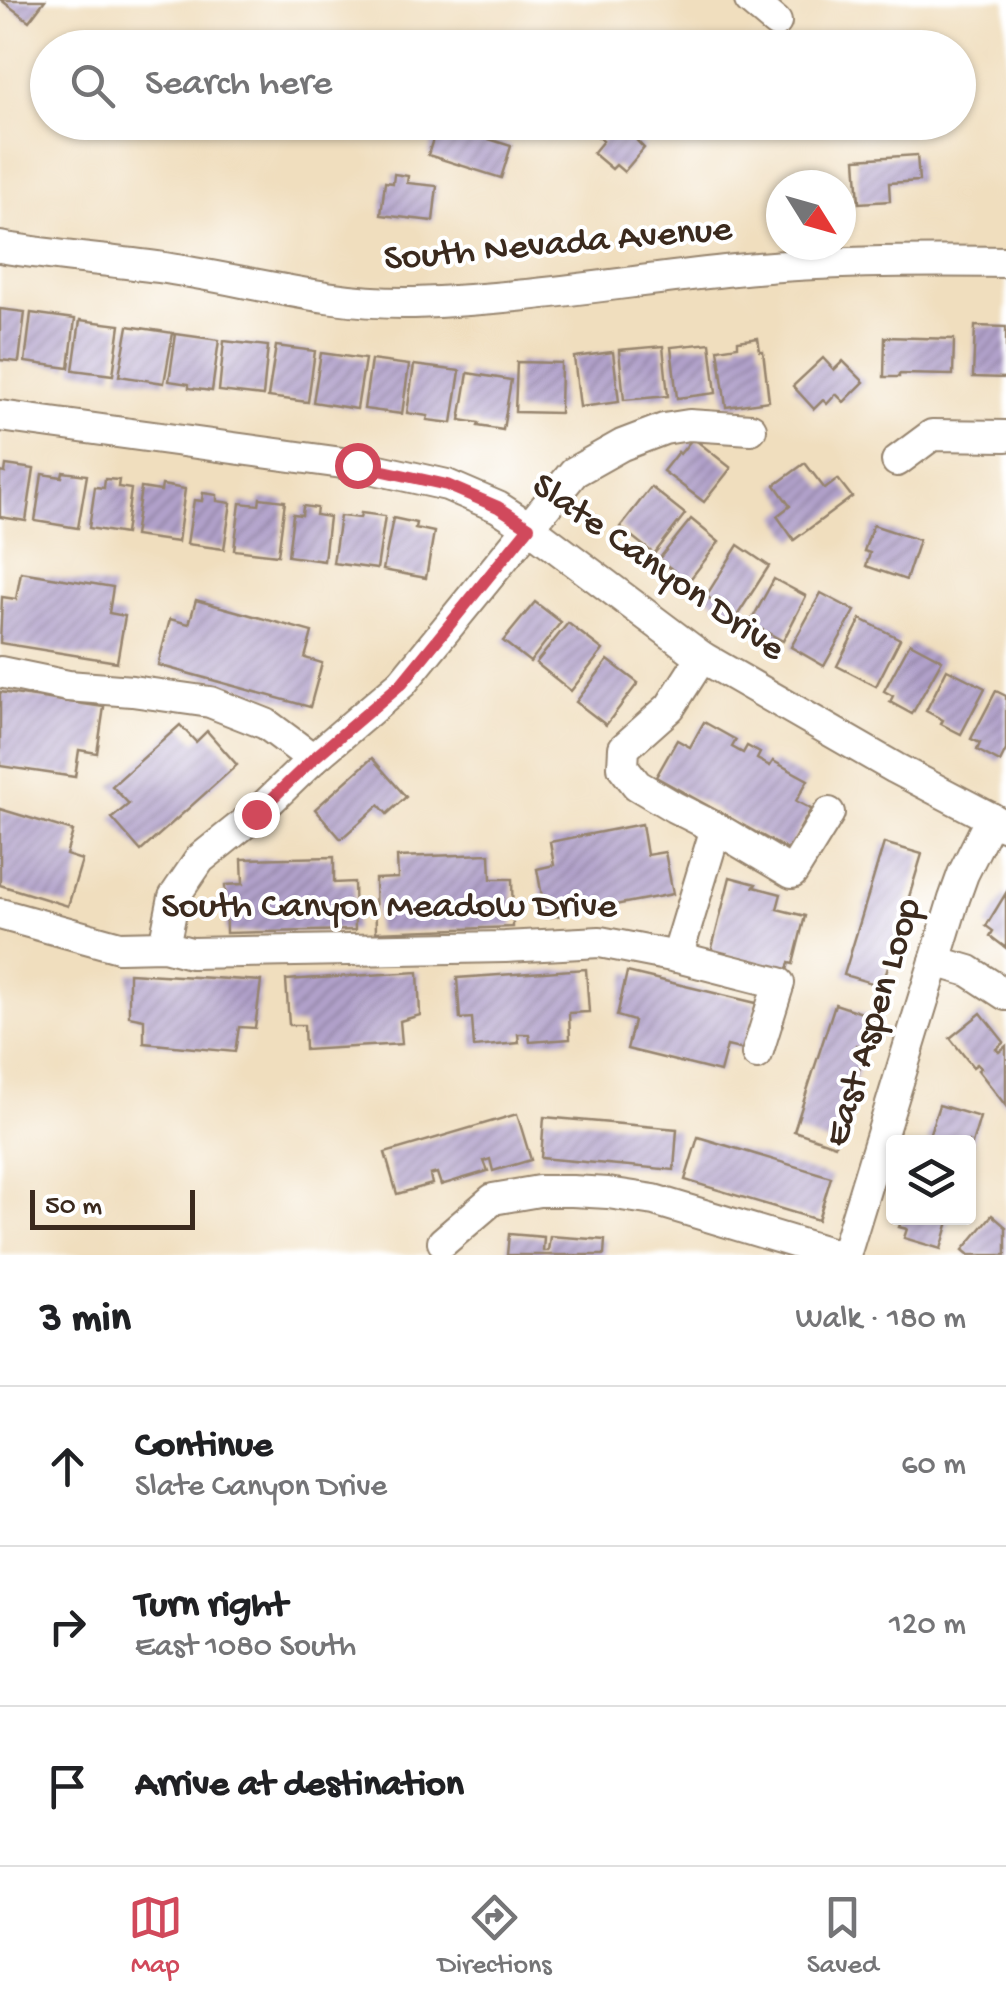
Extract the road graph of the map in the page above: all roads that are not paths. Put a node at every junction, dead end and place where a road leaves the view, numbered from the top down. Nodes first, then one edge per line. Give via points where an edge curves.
1 (750, 0) edge
2 (776, 22) dead end
3 (0, 247) edge
4 (1006, 262) edge
5 (0, 416) edge
6 (751, 429) dead end
7 (1006, 436) edge
8 (897, 461) dead end
9 (529, 527) junction
10 (702, 657) junction
11 (0, 672) edge
12 (313, 759) junction
13 (829, 813) dead end
14 (998, 822) edge
15 (716, 828) junction
16 (0, 914) edge
17 (164, 946) junction
18 (677, 956) junction
19 (935, 961) junction
20 (1006, 995) edge
21 (757, 1054) dead end
22 (443, 1242) dead end
23 (837, 1255) edge
24 (846, 1255) edge

1 - 2 street
3 - 4 street, South Nevada Avenue via 159,267 342,301 412,303 730,270
5 - 9 street, Slate Canyon Drive via 357,465 447,485
6 - 9 street via 690,425 622,445 574,472
7 - 8 street via 932,435
9 - 10 street, Slate Canyon Drive
9 - 12 street via 402,683
10 - 14 street, Slate Canyon Drive
10 - 15 street via 670,707 624,748 623,767 645,790
11 - 12 street via 210,702 266,724
12 - 17 street via 200,859 174,897
13 - 15 street via 792,873
14 - 19 street, East Aspen Loop via 963,874
15 - 18 street
16 - 17 street, South Canyon Meadow Drive via 118,948
17 - 18 street, South Canyon Meadow Drive via 191,953 283,953 600,942
18 - 21 street, South Canyon Meadow Drive via 778,983
19 - 20 street via 969,971
19 - 24 street, East Aspen Loop
22 - 23 street via 492,1199 572,1191 654,1200

